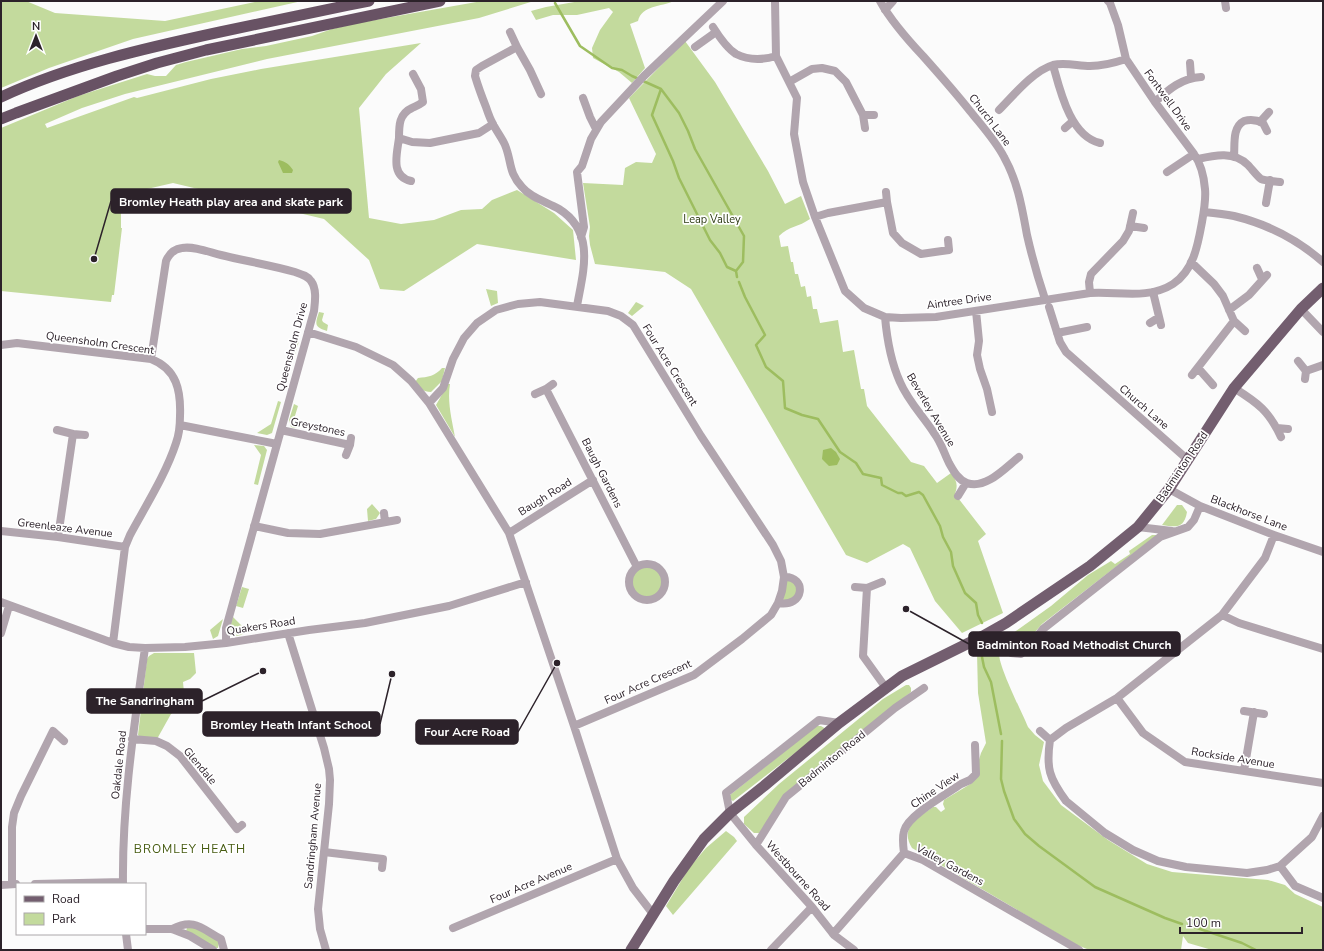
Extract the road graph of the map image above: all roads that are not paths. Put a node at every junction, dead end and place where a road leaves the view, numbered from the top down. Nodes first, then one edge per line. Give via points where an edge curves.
1 (369, 1) edge
2 (440, 1) edge
3 (723, 1) edge
4 (775, 1) edge
5 (880, 1) edge
6 (892, 1) edge
7 (1110, 2) edge
8 (885, 10) junction
9 (510, 32) dead end
10 (517, 47) junction
11 (695, 47) dead end
12 (776, 56) junction
13 (1126, 59) junction
14 (1190, 63) dead end
15 (1053, 65) junction
16 (413, 74) dead end
17 (1191, 77) junction
18 (1202, 77) dead end
19 (789, 82) junction
20 (541, 94) dead end
21 (1, 97) edge
22 (583, 98) dead end
23 (1155, 102) junction
24 (999, 110) dead end
25 (1269, 112) dead end
26 (863, 115) junction
27 (874, 115) dead end
28 (1, 119) edge
29 (1073, 121) junction
30 (1260, 122) junction
31 (493, 124) junction
32 (865, 128) dead end
33 (1065, 128) dead end
34 (596, 129) junction
35 (1267, 131) dead end
36 (399, 138) junction
37 (1100, 143) dead end
38 (1196, 157) junction
39 (1234, 157) junction
40 (1167, 172) dead end
41 (1270, 180) junction
42 (411, 181) dead end
43 (1280, 182) dead end
44 (886, 192) dead end
45 (886, 202) junction
46 (1266, 203) dead end
47 (1204, 212) junction
48 (1132, 213) dead end
49 (815, 217) junction
50 (1130, 226) junction
51 (1144, 228) dead end
52 (581, 236) junction
53 (948, 240) dead end
54 (1192, 262) junction
55 (1323, 262) edge
56 (1257, 268) dead end
57 (1323, 288) edge
58 (1153, 292) junction
59 (1090, 293) junction
60 (1047, 303) junction
61 (577, 306) junction
62 (1301, 309) junction
63 (1229, 310) junction
64 (976, 311) junction
65 (885, 317) junction
66 (1234, 321) junction
67 (1150, 323) dead end
68 (1087, 326) dead end
69 (1245, 331) dead end
70 (308, 332) junction
71 (1323, 332) edge
72 (1057, 334) junction
73 (1, 345) edge
74 (151, 359) junction
75 (1298, 361) dead end
76 (1323, 365) edge
77 (1198, 368) junction
78 (1306, 371) junction
79 (1192, 376) dead end
80 (1305, 379) dead end
81 (1213, 385) dead end
82 (1234, 388) junction
83 (535, 394) dead end
84 (429, 403) junction
85 (992, 412) dead end
86 (180, 425) junction
87 (1277, 428) junction
88 (1288, 429) dead end
89 (57, 430) dead end
90 (281, 430) junction
91 (73, 434) junction
92 (85, 435) dead end
93 (1281, 437) dead end
94 (277, 444) junction
95 (346, 455) dead end
96 (1019, 457) dead end
97 (1188, 460) junction
98 (593, 480) junction
99 (966, 483) junction
100 (1169, 489) junction
101 (958, 496) dead end
102 (1200, 506) junction
103 (384, 513) dead end
104 (397, 520) dead end
105 (385, 522) junction
106 (254, 526) junction
107 (1138, 527) junction
108 (1, 531) edge
109 (1174, 531) junction
110 (509, 533) junction
111 (1274, 535) junction
112 (58, 537) junction
113 (125, 547) junction
114 (1323, 552) edge
115 (637, 567) junction
116 (784, 577) junction
117 (526, 582) junction
118 (882, 582) dead end
119 (855, 587) dead end
120 (867, 588) junction
121 (1, 602) edge
122 (778, 603) junction
123 (9, 606) junction
124 (1222, 615) junction
125 (992, 630) junction
126 (1, 633) edge
127 (288, 633) junction
128 (113, 643) junction
129 (226, 643) junction
130 (145, 648) junction
131 (1323, 649) edge
132 (886, 688) junction
133 (924, 688) dead end
134 (1117, 698) junction
135 (1244, 711) dead end
136 (1254, 712) junction
137 (1264, 714) dead end
138 (840, 723) junction
139 (574, 726) junction
140 (1040, 731) dead end
141 (132, 739) junction
142 (1050, 740) junction
143 (64, 741) dead end
144 (975, 745) dead end
145 (1244, 771) junction
146 (1323, 783) edge
147 (730, 813) junction
148 (1323, 816) edge
149 (238, 830) dead end
150 (756, 845) junction
151 (384, 850) dead end
152 (324, 852) junction
153 (904, 853) junction
154 (383, 859) junction
155 (617, 859) junction
156 (1280, 866) junction
157 (382, 868) dead end
158 (123, 883) edge
159 (14, 884) edge
160 (1, 885) edge
161 (1323, 898) edge
162 (812, 907) junction
163 (653, 914) junction
164 (453, 928) dead end
165 (146, 929) edge
166 (172, 929) junction
167 (833, 934) junction
168 (126, 935) edge
169 (128, 950) edge
170 (213, 950) edge
171 (224, 950) edge
172 (326, 950) edge
173 (631, 950) edge
174 (771, 950) edge
175 (854, 950) edge
176 (1079, 950) edge

1 - 21 highway via 140,50 66,72
2 - 28 highway via 206,50 157,63
3 - 34 street via 641,79
4 - 12 street, Aintree Drive
5 - 8 street, Church Lane
6 - 8 street
7 - 13 street, Fontwell Drive
8 - 60 street, Church Lane via 982,126 1005,158 1020,196 1035,271
9 - 10 street
10 - 20 street
10 - 31 street via 476,70 475,76
11 - 12 street via 714,30 735,53 758,59
12 - 19 street, Aintree Drive
13 - 15 street via 1107,65
13 - 23 street, Fontwell Drive
14 - 17 street
15 - 24 street via 1039,72
15 - 29 street via 1064,102
16 - 36 street via 421,89 423,102 404,113 399,121
17 - 18 street
17 - 23 street via 1175,85
19 - 26 street via 812,69 822,68 835,72 846,82
19 - 49 street, Aintree Drive via 797,98 794,134 797,154
22 - 34 street
23 - 38 street, Fontwell Drive
25 - 30 street
26 - 27 street
26 - 32 street
29 - 33 street
29 - 37 street via 1089,139
30 - 35 street
30 - 39 street via 1248,120 1240,123 1236,129
31 - 36 street via 479,133 430,143
31 - 52 street via 506,148 511,171 522,188 560,210 578,228
34 - 52 street via 582,166 577,172 584,227
36 - 42 street via 396,169 399,174
38 - 39 street
38 - 40 street
38 - 47 street, Fontwell Drive via 1205,190
39 - 41 street via 1245,162 1260,178
41 - 43 street
41 - 46 street
44 - 45 street
45 - 49 street
45 - 53 street via 893,233 908,247 922,254 950,250
47 - 54 street, Aintree Drive
47 - 55 street via 1234,216 1267,226 1293,240
48 - 50 street
49 - 65 street, Aintree Drive via 845,291 864,308
50 - 51 street
50 - 59 street via 1123,241 1091,274
52 - 61 street via 585,259
54 - 58 street, Aintree Drive via 1173,284
54 - 63 street via 1214,284
56 - 63 street via 1264,277 1249,295
57 - 62 main road, Badminton Road
58 - 59 street, Aintree Drive
58 - 67 street via 1160,322
59 - 60 street, Aintree Drive
60 - 64 street, Aintree Drive
60 - 72 street, Church Lane
61 - 84 street, Four Acre Crescent via 540,302 496,310 477,323 464,338 442,388
61 - 116 street, Four Acre Crescent via 608,311 633,325 773,545 781,561
62 - 71 street
62 - 82 main road, Badminton Road
63 - 66 street
64 - 65 street, Aintree Drive via 936,317
64 - 85 street via 980,369
65 - 99 street, Beverley Avenue via 890,356 900,384 935,434 956,475
66 - 69 street
66 - 77 street
68 - 72 street
70 - 74 street, Queensholm Drive via 314,311 315,289 312,281 305,276 192,248 182,248 169,254 166,261
70 - 84 street via 356,347 393,365 411,381
70 - 90 street, Queensholm Drive
72 - 97 street, Church Lane via 1066,352
73 - 74 street, Queensholm Crescent via 17,343
74 - 86 street, Queensholm Crescent via 171,373 178,387
75 - 78 street
76 - 78 street
77 - 79 street
77 - 81 street
78 - 80 street
82 - 87 street via 1267,412
82 - 97 main road, Badminton Road
83 - 98 street, Baugh Gardens via 549,386
84 - 110 street
86 - 94 street
86 - 113 street, Queensholm Crescent via 170,461
87 - 88 street
87 - 93 street
89 - 91 street
90 - 94 street, Queensholm Drive
90 - 95 street, Greystones via 350,441
91 - 92 street
91 - 112 street
94 - 106 street, Queensholm Drive
96 - 99 street via 1008,461 998,475 987,481
97 - 100 main road, Badminton Road
98 - 110 street, Baugh Road
98 - 115 street, Baugh Gardens
99 - 101 street
100 - 102 street, Blackhorse Lane
100 - 107 main road, Badminton Road
102 - 109 street via 1188,527
102 - 111 street, Blackhorse Lane
103 - 105 street
104 - 105 street
105 - 106 street via 320,534 288,533
106 - 129 street, Queensholm Drive via 226,628
107 - 109 street
107 - 125 main road, Badminton Road via 1090,566
108 - 112 street, Greenleaze Avenue
109 - 125 street via 1160,537 1043,629 1021,654 1010,653
110 - 117 street
111 - 114 street, Blackhorse Lane
111 - 124 street via 1265,558
112 - 113 street, Greenleaze Avenue
113 - 128 street, Queensholm Crescent
115 - 115 street via 651,564 662,571 665,583 660,594 647,600 636,596 630,582
116 - 122 street, Four Acre Crescent
116 - 122 street via 796,580 800,585 800,593 796,600 789,604
117 - 127 street, Quakers Road via 449,606 365,623
117 - 139 street
118 - 120 street
119 - 120 street
120 - 132 street via 863,656
121 - 123 street, Quakers Road
122 - 139 street, Four Acre Crescent via 771,615 742,640 694,675
123 - 126 street
123 - 128 street, Quakers Road
124 - 131 street via 1239,623
124 - 134 street
125 - 132 main road, Badminton Road via 902,676
127 - 129 street, Quakers Road
127 - 152 street, Sandringham Avenue via 329,769 330,791
128 - 130 street, Quakers Road
129 - 130 street, Quakers Road
130 - 141 street, Oakdale Road
132 - 138 main road, Badminton Road
133 - 150 street, Badminton Road via 895,708 786,797
134 - 142 street
134 - 145 street, Rockside Avenue via 1143,733 1185,762
135 - 136 street
136 - 137 street
136 - 145 street
138 - 147 main road, Badminton Road
138 - 147 street via 819,720 726,793
139 - 155 street
140 - 142 street
141 - 149 street, Glendale via 156,741 180,756
141 - 158 street, Oakdale Road via 126,796
142 - 156 street via 1048,758 1052,781 1066,801 1105,833 1132,850 1158,861 1186,867 1247,873
143 - 159 street via 51,729 14,813
144 - 153 street, Chine View via 976,774 915,815 904,829
145 - 146 street, Rockside Avenue
147 - 150 street, Westbourne Road
147 - 163 main road, Badminton Road via 704,839
148 - 156 street via 1312,837
150 - 162 street, Westbourne Road
151 - 154 street
152 - 154 street
152 - 172 street, Sandringham Avenue via 318,909
153 - 167 street, Valley Gardens
153 - 176 street, Valley Gardens via 922,860
154 - 157 street
155 - 163 street via 633,888
155 - 164 street, Four Acre Avenue
156 - 161 street via 1295,886
159 - 160 street
162 - 167 street, Westbourne Road
162 - 174 street
163 - 173 main road, Badminton Road
165 - 166 street
166 - 170 street
166 - 171 street via 182,924 194,924 221,939
167 - 175 street, Westbourne Road
168 - 169 street

